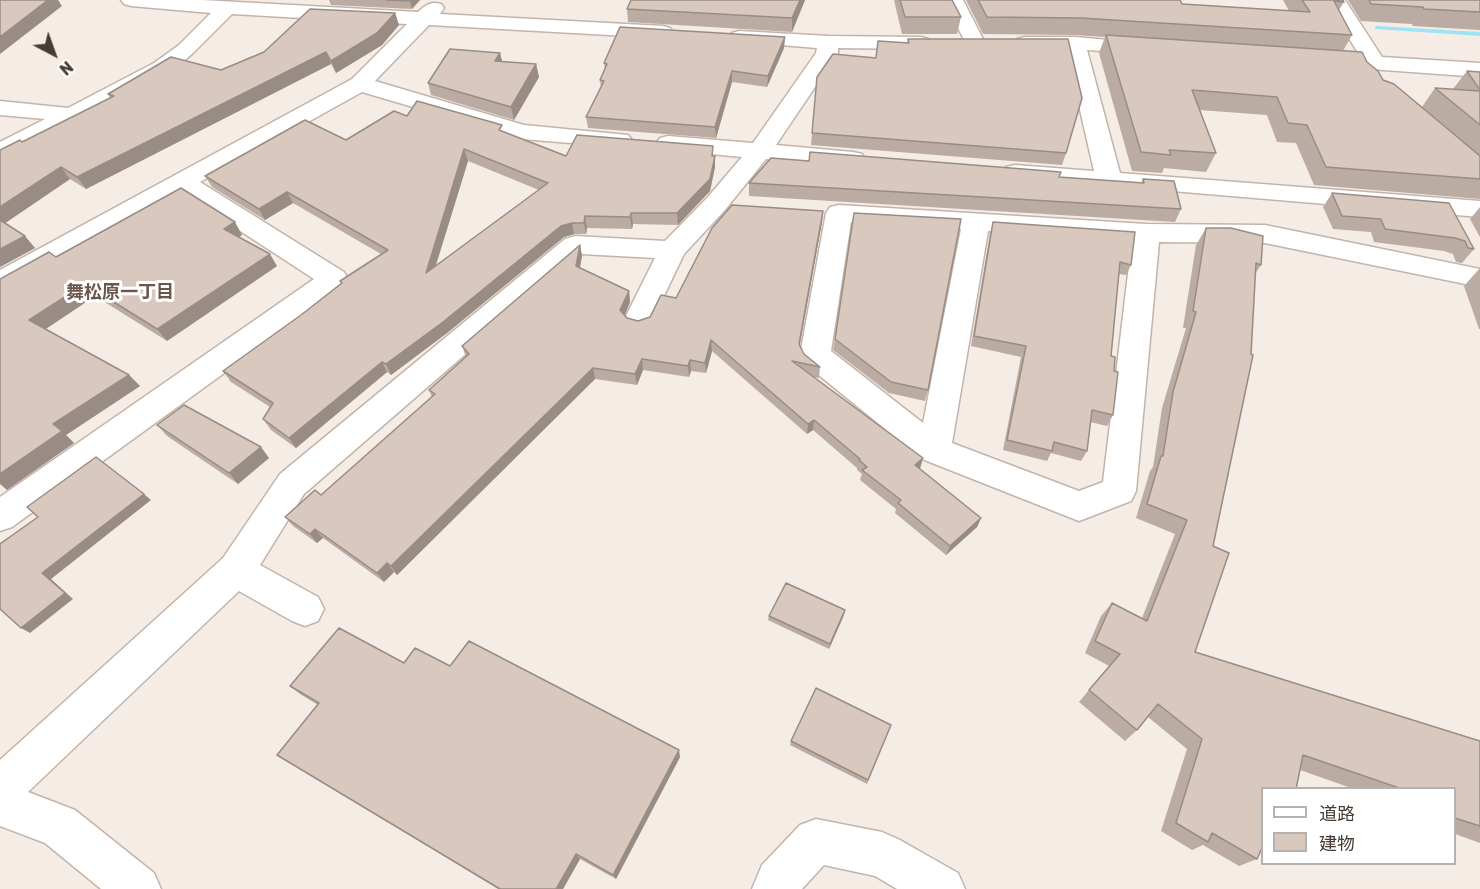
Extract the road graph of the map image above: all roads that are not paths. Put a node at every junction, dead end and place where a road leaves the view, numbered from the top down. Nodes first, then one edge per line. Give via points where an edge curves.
1 (130, 0) edge
2 (954, 0) edge
3 (1335, 0) edge
4 (227, 8) junction
5 (433, 9) edge
6 (686, 33) edge
7 (722, 36) edge
8 (830, 42) junction
9 (975, 43) junction
10 (1075, 43) junction
11 (1170, 49) edge
12 (1299, 58) edge
13 (1367, 63) junction
14 (1480, 70) edge
15 (360, 84) junction
16 (1382, 87) edge
17 (0, 108) edge
18 (73, 114) junction
19 (760, 151) junction
20 (0, 152) edge
21 (876, 160) edge
22 (992, 170) edge
23 (1109, 180) junction
24 (181, 181) junction
25 (716, 204) junction
26 (749, 207) edge
27 (1448, 207) junction
28 (1480, 209) edge
29 (976, 222) junction
30 (1146, 232) junction
31 (672, 250) junction
32 (1475, 259) edge
33 (0, 282) edge
34 (639, 321) edge
35 (934, 450) junction
36 (0, 516) edge
37 (236, 570) junction
38 (305, 609) dead end
39 (0, 789) edge
40 (0, 804) edge
41 (138, 889) edge
42 (775, 889) edge
43 (942, 889) edge

1 - 4 street
2 - 9 street
3 - 13 street
4 - 5 street
4 - 18 street via 162,68
5 - 6 street
5 - 15 street
7 - 8 street
8 - 9 street
8 - 19 street via 827,53
9 - 10 street
10 - 11 street
10 - 23 street
12 - 13 street
13 - 14 street
13 - 16 street
15 - 19 street via 522,132
15 - 24 street
17 - 18 street
18 - 20 street
19 - 21 street
19 - 25 street
22 - 23 street
23 - 27 street
24 - 33 street
24 - 36 street via 334,279
25 - 26 street
25 - 31 street
27 - 28 street
27 - 32 street
29 - 30 street
29 - 35 street
29 - 35 street via 828,212 815,355
30 - 32 street via 1265,234
30 - 35 street via 1119,491 1079,506
31 - 34 street
31 - 37 street via 575,245 292,484
37 - 38 street
37 - 39 street
40 - 41 street via 59,826
42 - 43 street via 816,841 882,855

